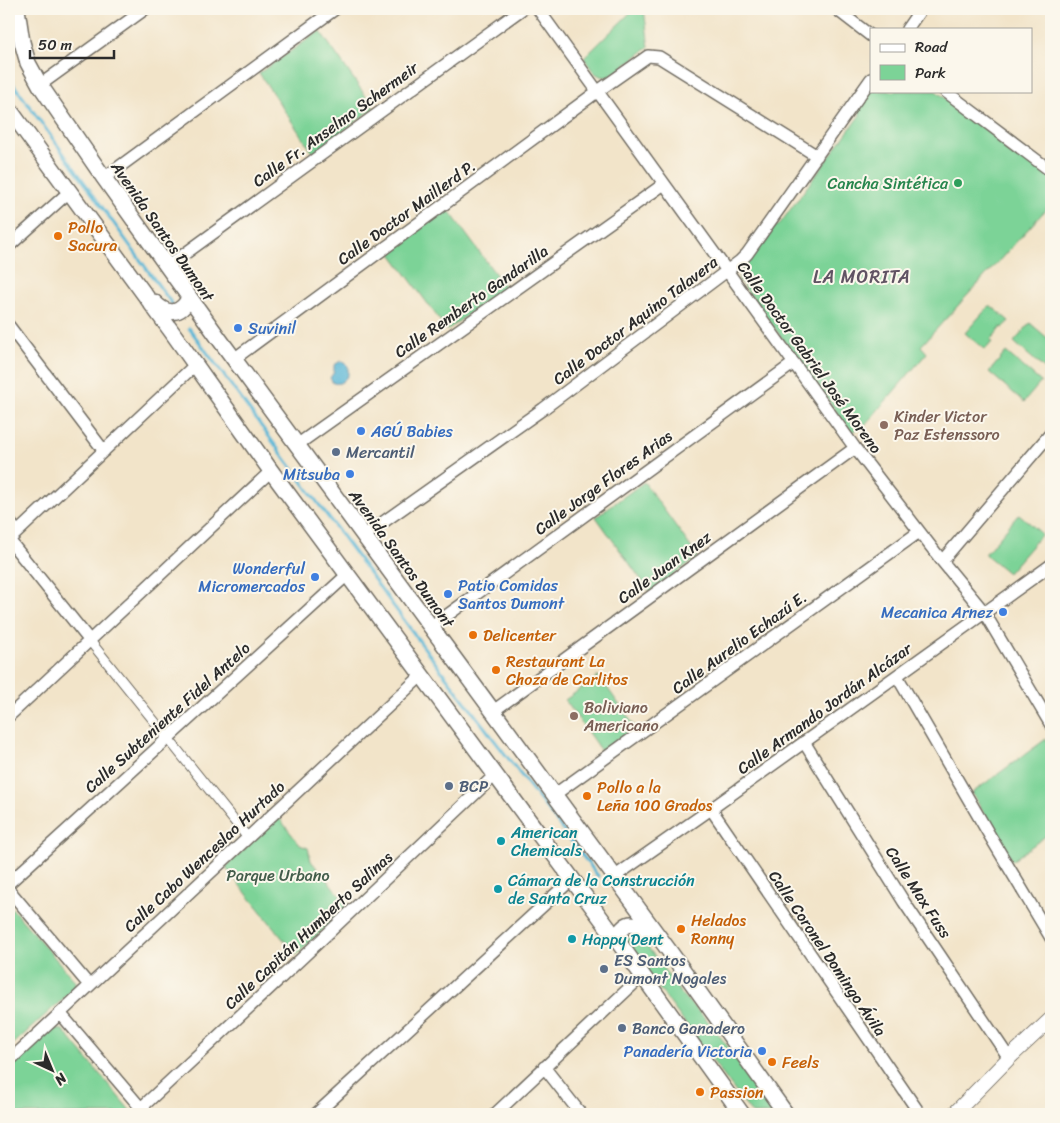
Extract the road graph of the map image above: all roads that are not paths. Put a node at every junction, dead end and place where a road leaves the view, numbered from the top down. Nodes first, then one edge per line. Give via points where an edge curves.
1 (11, 9) edge
2 (17, 9) edge
3 (145, 9) edge
4 (335, 9) edge
5 (522, 9) edge
6 (538, 9) edge
7 (836, 9) edge
8 (921, 9) edge
9 (9, 12) edge
10 (908, 28) edge
11 (870, 35) edge
12 (870, 80) edge
13 (40, 85) junction
14 (598, 91) junction
15 (946, 92) edge
16 (9, 109) edge
17 (817, 156) junction
18 (1051, 171) edge
19 (104, 178) junction
20 (664, 184) junction
21 (69, 192) junction
22 (9, 246) edge
23 (168, 266) junction
24 (728, 271) junction
25 (139, 287) junction
26 (189, 298) junction
27 (9, 326) edge
28 (172, 332) junction
29 (220, 340) junction
30 (234, 359) junction
31 (794, 363) junction
32 (195, 365) junction
33 (1051, 433) edge
34 (297, 445) junction
35 (855, 448) junction
36 (104, 451) junction
37 (271, 471) junction
38 (9, 521) edge
39 (919, 532) junction
40 (365, 535) junction
41 (12, 538) edge
42 (942, 561) junction
43 (1051, 565) edge
44 (347, 575) junction
45 (984, 612) junction
46 (431, 627) junction
47 (90, 641) junction
48 (422, 675) junction
49 (896, 676) junction
50 (492, 712) junction
51 (9, 716) edge
52 (1051, 726) edge
53 (168, 739) junction
54 (804, 742) junction
55 (496, 774) junction
56 (554, 795) junction
57 (711, 809) junction
58 (248, 838) junction
59 (614, 876) junction
60 (572, 879) junction
61 (9, 883) edge
62 (9, 890) edge
63 (584, 895) junction
64 (634, 904) junction
65 (1051, 938) edge
66 (616, 939) junction
67 (670, 952) junction
68 (642, 976) junction
69 (89, 985) junction
70 (60, 1013) junction
71 (1051, 1019) edge
72 (1009, 1058) junction
73 (9, 1060) edge
74 (544, 1067) junction
75 (144, 1111) edge
76 (316, 1114) edge
77 (495, 1114) edge
78 (581, 1114) edge
79 (742, 1114) edge
80 (786, 1114) edge
81 (920, 1114) edge
82 (954, 1114) edge

1 - 9 highway
2 - 13 main road, Avenida Santos Dumont via 26,56
3 - 13 street
4 - 19 street
5 - 23 street, Calle Fr. Anselmo Schermeir
6 - 14 street, Calle Doctor Gabriel José Moreno
7 - 11 street
8 - 10 street
12 - 17 street, Calle Doctor Aquino Talavera
13 - 19 main road, Avenida Santos Dumont
14 - 17 street, Calle Doctor Maillerd P. via 648,56 659,57
14 - 20 street, Calle Doctor Gabriel José Moreno
14 - 30 street, Calle Doctor Maillerd P.
15 - 18 street
16 - 21 main road
17 - 24 street, Calle Doctor Aquino Talavera via 747,254
19 - 23 main road, Avenida Santos Dumont
20 - 24 street, Calle Doctor Gabriel José Moreno
20 - 34 street, Calle Remberto Gandarilla
21 - 22 street
21 - 25 main road
23 - 26 main road, Avenida Santos Dumont
24 - 31 street, Calle Doctor Gabriel José Moreno
24 - 40 street, Calle Doctor Aquino Talavera via 544,409
25 - 26 main road via 166,311 180,310
25 - 28 main road
26 - 29 main road, Avenida Santos Dumont
27 - 36 street
28 - 29 main road via 178,320 190,317
28 - 32 main road
29 - 30 main road, Avenida Santos Dumont
30 - 34 main road, Avenida Santos Dumont
31 - 35 street, Calle Doctor Gabriel José Moreno
31 - 46 street, Calle Jorge Flores Arias
32 - 36 street
32 - 37 main road
33 - 42 street
34 - 40 main road, Avenida Santos Dumont
35 - 39 street, Calle Doctor Gabriel José Moreno
35 - 50 street, Calle Juan Knez
36 - 41 street
37 - 44 main road
37 - 47 street
38 - 41 street
39 - 42 street, Calle Doctor Gabriel José Moreno
39 - 56 street, Calle Aurelio Echazú E.
40 - 46 main road, Avenida Santos Dumont
41 - 47 street
42 - 45 street, Calle Doctor Gabriel José Moreno
43 - 45 street, Calle Armando Jordán Alcázar
44 - 48 main road
44 - 53 street, Calle Subteniente Fidel Antelo
45 - 49 street, Calle Armando Jordán Alcázar
45 - 52 street, Calle Doctor Gabriel José Moreno
46 - 50 main road, Avenida Santos Dumont
47 - 51 street
47 - 53 street
48 - 55 main road
48 - 58 street, Calle Cabo Wenceslao Hurtado
49 - 54 street, Calle Armando Jordán Alcázar
49 - 65 street
50 - 56 main road, Avenida Santos Dumont
53 - 58 street
53 - 61 street, Calle Subteniente Fidel Antelo
54 - 57 street, Calle Armando Jordán Alcázar
54 - 72 street, Calle Max Fuss via 904,902
55 - 60 main road
55 - 75 street, Calle Capitán Humberto Salinas
56 - 59 main road, Avenida Santos Dumont
57 - 59 street, Calle Armando Jordán Alcázar
57 - 81 street, Calle Coronel Domingo Ávila
58 - 69 street, Calle Cabo Wenceslao Hurtado
59 - 64 main road, Avenida Santos Dumont
60 - 63 main road
60 - 76 street
62 - 69 street
63 - 64 main road via 617,921 626,917
63 - 66 main road
64 - 67 main road, Avenida Santos Dumont
66 - 67 main road via 623,927 632,923
66 - 68 main road
67 - 80 main road, Avenida Santos Dumont
68 - 74 street
68 - 79 main road
69 - 70 street, Calle Cabo Wenceslao Hurtado
70 - 73 street, Calle Cabo Wenceslao Hurtado
70 - 75 street
71 - 72 street
72 - 82 street
74 - 77 street
74 - 78 street

